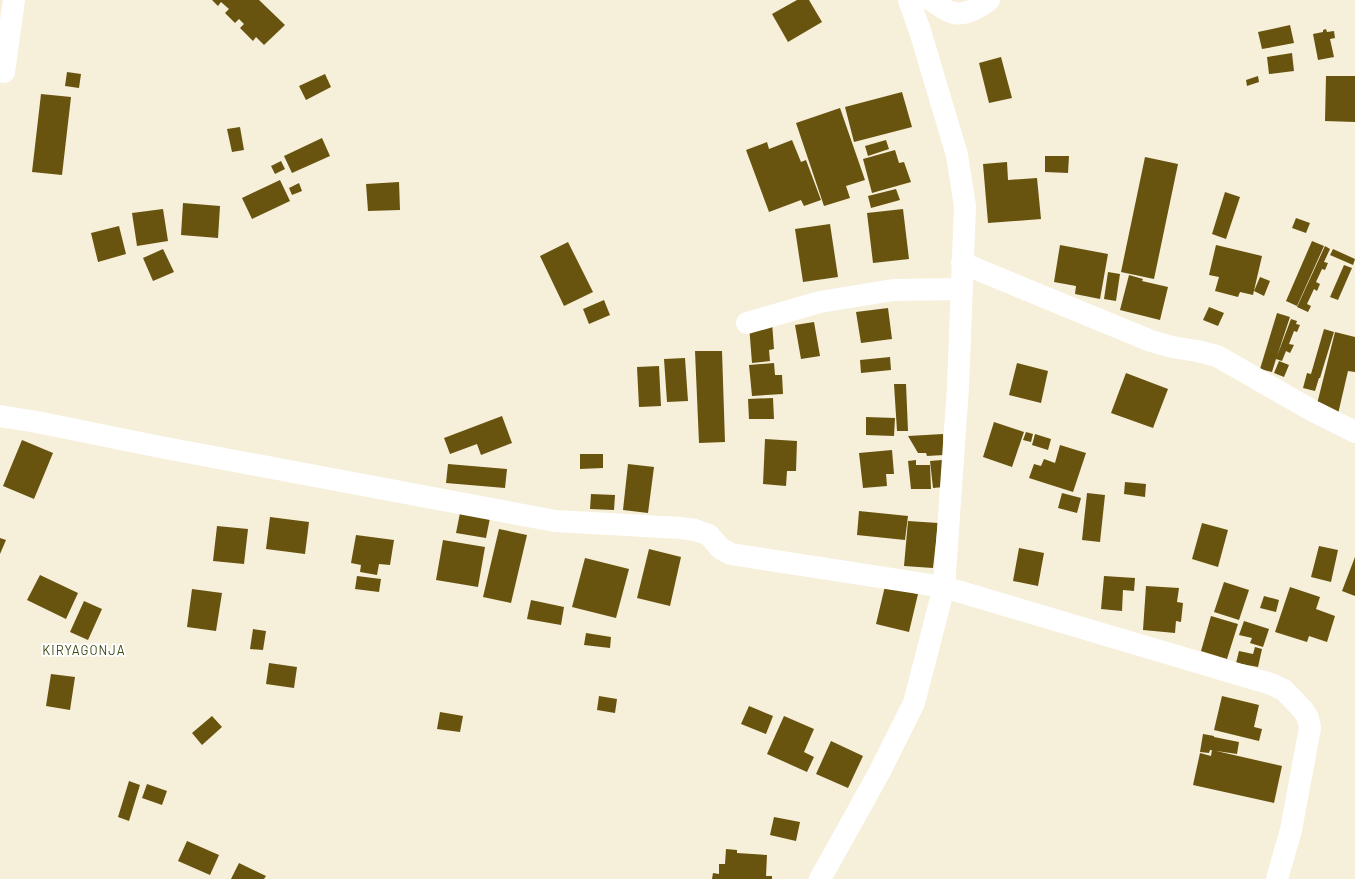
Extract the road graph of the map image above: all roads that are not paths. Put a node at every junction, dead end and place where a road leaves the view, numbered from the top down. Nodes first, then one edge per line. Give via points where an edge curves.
1 (14, 0) edge
2 (909, 0) edge
3 (931, 0) edge
4 (989, 0) edge
5 (4, 72) dead end
6 (962, 263) junction
7 (962, 289) junction
8 (747, 323) dead end
9 (0, 416) edge
10 (1355, 432) edge
11 (944, 587) junction
12 (820, 879) edge
13 (1277, 879) edge

1 - 5 street
2 - 6 street via 957,155 965,206
3 - 4 street via 947,11 960,14 970,12
6 - 7 street
6 - 10 street via 1151,341 1217,356
7 - 8 street via 893,290 820,302
7 - 11 street
9 - 11 street via 555,521 695,530 709,535 720,548 743,557
11 - 12 street via 914,703 879,773
11 - 13 street via 1242,675 1284,690 1303,710 1310,728 1291,830

